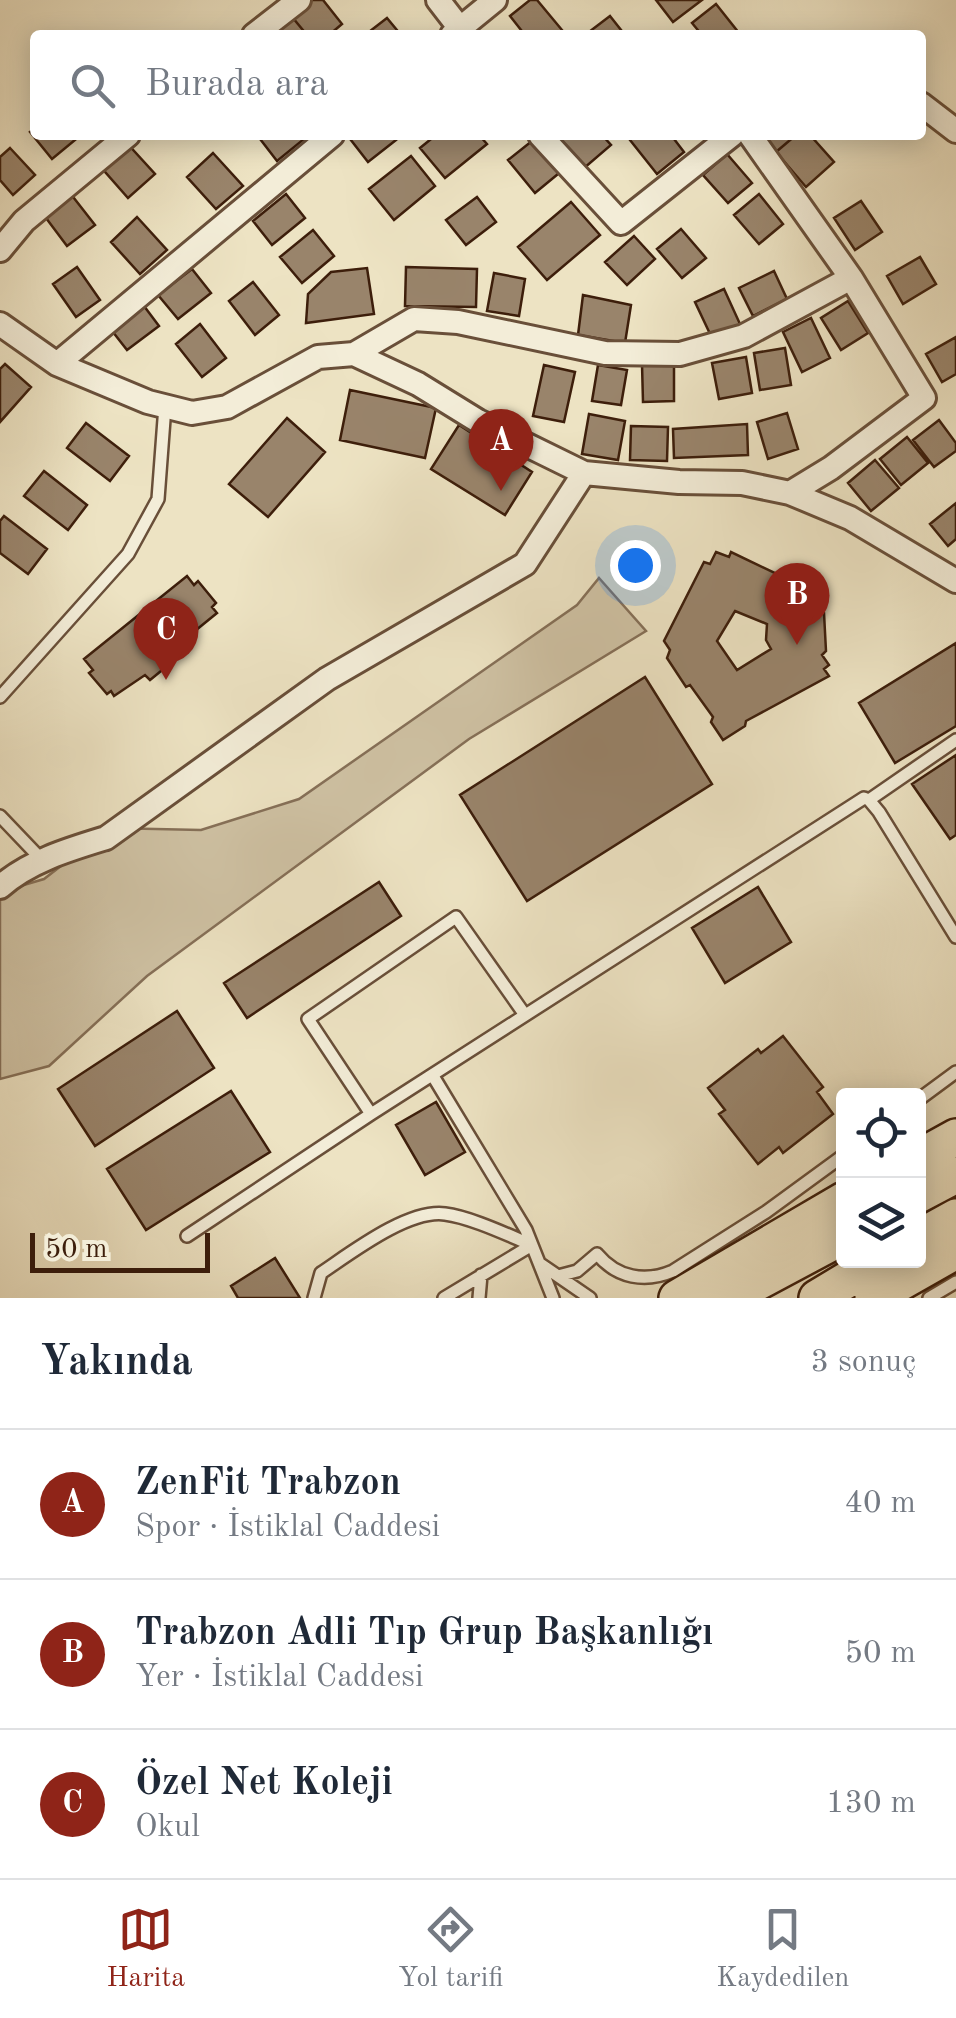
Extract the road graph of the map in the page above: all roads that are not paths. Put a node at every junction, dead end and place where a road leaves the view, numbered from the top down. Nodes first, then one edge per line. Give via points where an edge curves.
1 (299, 0) edge
2 (438, 0) edge
3 (494, 0) edge
4 (260, 30) edge
5 (457, 30) edge
6 (462, 30) edge
7 (926, 108) edge
8 (956, 130) edge
9 (122, 140) edge
10 (326, 140) edge
11 (545, 140) edge
12 (726, 140) edge
13 (754, 140) edge
14 (0, 250) edge
15 (851, 278) junction
16 (0, 324) edge
17 (354, 354) junction
18 (57, 364) junction
19 (165, 406) junction
20 (584, 473) junction
21 (790, 493) junction
22 (956, 580) edge
23 (0, 697) edge
24 (956, 740) edge
25 (869, 800) junction
26 (0, 816) edge
27 (44, 862) junction
28 (0, 887) edge
29 (956, 937) edge
30 (524, 1015) junction
31 (956, 1072) edge
32 (433, 1076) junction
33 (926, 1094) edge
34 (371, 1114) junction
35 (956, 1137) edge
36 (926, 1154) edge
37 (836, 1161) edge
38 (956, 1175) edge
39 (926, 1191) edge
40 (836, 1205) edge
41 (956, 1217) edge
42 (926, 1234) edge
43 (187, 1236) dead end
44 (836, 1240) edge
45 (532, 1245) junction
46 (956, 1251) edge
47 (540, 1262) junction
48 (867, 1268) edge
49 (480, 1275) junction
50 (558, 1276) junction
51 (956, 1282) edge
52 (314, 1298) edge
53 (444, 1298) edge
54 (479, 1298) edge
55 (553, 1298) edge
56 (590, 1298) edge
57 (677, 1298) edge
58 (728, 1298) edge
59 (817, 1298) edge
60 (873, 1298) edge
61 (929, 1298) edge

1 - 4 street
2 - 5 street
3 - 6 street
7 - 8 street
9 - 14 street
10 - 18 street
11 - 12 street via 620,223
13 - 15 street
15 - 17 street via 744,336 680,354 604,353 414,319
15 - 21 street via 924,398
16 - 18 street
17 - 19 street via 318,357 227,407 192,413
17 - 20 street
18 - 19 street
19 - 23 lane via 158,499 128,554
20 - 21 street via 742,483
20 - 27 street via 526,564 327,679 106,838
21 - 22 street via 850,518
24 - 25 lane
25 - 29 lane
25 - 30 lane
26 - 27 lane
27 - 28 street
30 - 32 lane
30 - 34 lane via 456,917 308,1019
31 - 33 lane
32 - 34 lane
32 - 45 lane
34 - 43 lane
35 - 36 highway
37 - 50 lane via 673,1271 634,1278 596,1254 577,1271
38 - 39 highway
40 - 57 highway
41 - 42 highway
44 - 58 highway
45 - 47 lane
45 - 49 lane
45 - 52 lane via 462,1218 417,1216 321,1273
46 - 60 highway
47 - 50 lane
47 - 55 lane
48 - 59 highway
49 - 53 lane
49 - 54 lane
50 - 56 lane
51 - 61 lane

